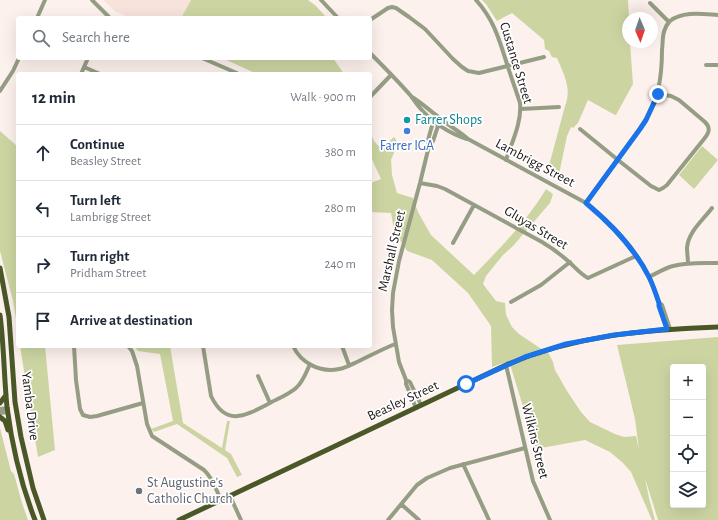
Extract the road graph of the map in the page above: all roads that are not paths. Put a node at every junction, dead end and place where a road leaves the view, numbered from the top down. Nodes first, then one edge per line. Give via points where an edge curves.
1 (45, 0) edge
2 (92, 0) edge
3 (321, 0) edge
4 (476, 0) edge
5 (650, 3) dead end
6 (718, 15) edge
7 (38, 16) edge
8 (106, 16) edge
9 (336, 16) edge
10 (372, 19) edge
11 (669, 22) junction
12 (372, 54) edge
13 (544, 57) dead end
14 (18, 60) edge
15 (87, 60) edge
16 (207, 60) edge
17 (706, 65) dead end
18 (718, 65) edge
19 (508, 66) junction
20 (84, 67) junction
21 (82, 72) edge
22 (95, 72) edge
23 (234, 72) edge
24 (391, 75) junction
25 (1, 80) dead end
26 (6, 83) junction
27 (0, 91) edge
28 (658, 94) junction
29 (372, 95) edge
30 (412, 97) junction
31 (559, 107) dead end
32 (520, 110) junction
33 (435, 115) junction
34 (441, 119) junction
35 (433, 120) junction
36 (439, 124) junction
37 (580, 129) dead end
38 (468, 139) junction
39 (428, 150) junction
40 (506, 160) junction
41 (618, 160) junction
42 (420, 183) junction
43 (586, 203) junction
44 (474, 205) junction
45 (712, 208) dead end
46 (453, 243) dead end
47 (636, 256) junction
48 (570, 262) junction
49 (718, 263) edge
50 (688, 264) junction
51 (0, 268) edge
52 (649, 277) junction
53 (511, 302) dead end
54 (0, 315) edge
55 (718, 327) edge
56 (669, 329) junction
57 (395, 344) junction
58 (74, 348) edge
59 (130, 348) edge
60 (203, 348) edge
61 (294, 348) edge
62 (343, 348) edge
63 (310, 364) junction
64 (349, 365) junction
65 (506, 365) junction
66 (258, 376) dead end
67 (6, 394) junction
68 (0, 403) edge
69 (143, 403) junction
70 (270, 403) junction
71 (418, 407) junction
72 (0, 408) edge
73 (16, 409) junction
74 (8, 410) junction
75 (0, 413) edge
76 (0, 417) edge
77 (12, 440) junction
78 (525, 448) junction
79 (463, 464) junction
80 (230, 496) junction
81 (221, 500) junction
82 (401, 504) junction
83 (35, 520) edge
84 (44, 520) edge
85 (179, 520) edge
86 (241, 520) edge
87 (388, 520) edge
88 (419, 520) edge
89 (489, 520) edge
90 (550, 520) edge

1 - 7 street
2 - 8 street
3 - 9 street
4 - 19 street, Custance Street via 492,21
5 - 11 street
6 - 11 street via 688,14
10 - 19 street via 392,7 425,29 468,71 479,73
11 - 28 street via 664,33
12 - 24 street, Lambrigg Street
13 - 19 street
14 - 26 street
15 - 20 street
16 - 23 street
17 - 18 street
19 - 32 street, Custance Street
20 - 21 street
20 - 22 street
24 - 29 street
24 - 30 street, Lambrigg Street
25 - 26 street
26 - 27 street
28 - 41 street via 646,120
28 - 41 street via 679,100 708,124 708,133 667,185 659,190
30 - 33 street, Lambrigg Street
30 - 35 street, Lambrigg Street via 420,109
31 - 32 street
32 - 40 street, Custance Street
33 - 34 street, Lambrigg Street
33 - 35 street, Marshall Street
34 - 36 street, Marshall Street
34 - 38 street, Lambrigg Street
35 - 36 street, Lambrigg Street
35 - 39 street, Marshall Street
36 - 38 street, Lambrigg Street via 459,137
36 - 39 street, Marshall Street
37 - 41 street
38 - 40 street, Lambrigg Street
39 - 42 street, Marshall Street
40 - 43 street, Lambrigg Street
41 - 43 street
42 - 44 street, Gluyas Street via 445,189
42 - 57 street, Marshall Street via 395,279 392,310
43 - 47 street, Lambrigg Street via 623,237
44 - 46 street
44 - 48 street, Gluyas Street via 542,242
45 - 50 street via 689,238
47 - 48 street, Gluyas Street via 588,278
47 - 52 street, Lambrigg Street
48 - 53 street via 541,285
49 - 50 street
50 - 52 street via 675,265
51 - 73 main road, Yamba Drive via 10,328
52 - 56 street, Lambrigg Street via 662,305
54 - 67 main road, Yamba Drive
55 - 56 main road, Beasley Street
56 - 65 main road, Beasley Street via 585,340 535,353
57 - 64 street
57 - 71 street, Marshall Street via 399,362 406,380 410,382
58 - 69 street via 76,380 83,416 97,416
59 - 69 street via 137,366
60 - 70 street via 211,396 220,410 225,414 240,416
61 - 63 street via 299,356
62 - 64 street
63 - 64 street via 328,370 341,369
63 - 70 street via 296,388
65 - 71 main road, Beasley Street
65 - 78 street, Wilkins Street
66 - 70 street
67 - 68 main road
67 - 74 main road, Yamba Drive
69 - 81 street via 152,436 204,470 212,479
71 - 80 main road, Beasley Street
72 - 74 street
73 - 74 main road
73 - 84 main road, Yamba Drive via 27,467
74 - 75 street
74 - 77 main road, Yamba Drive
76 - 77 main road via 6,424
77 - 83 main road, Yamba Drive
78 - 79 street
78 - 90 street, Wilkins Street via 533,481
79 - 82 street via 427,478 417,485
79 - 89 street
80 - 81 main road, Beasley Street
80 - 86 street
81 - 85 main road, Beasley Street
82 - 87 street
82 - 88 street

